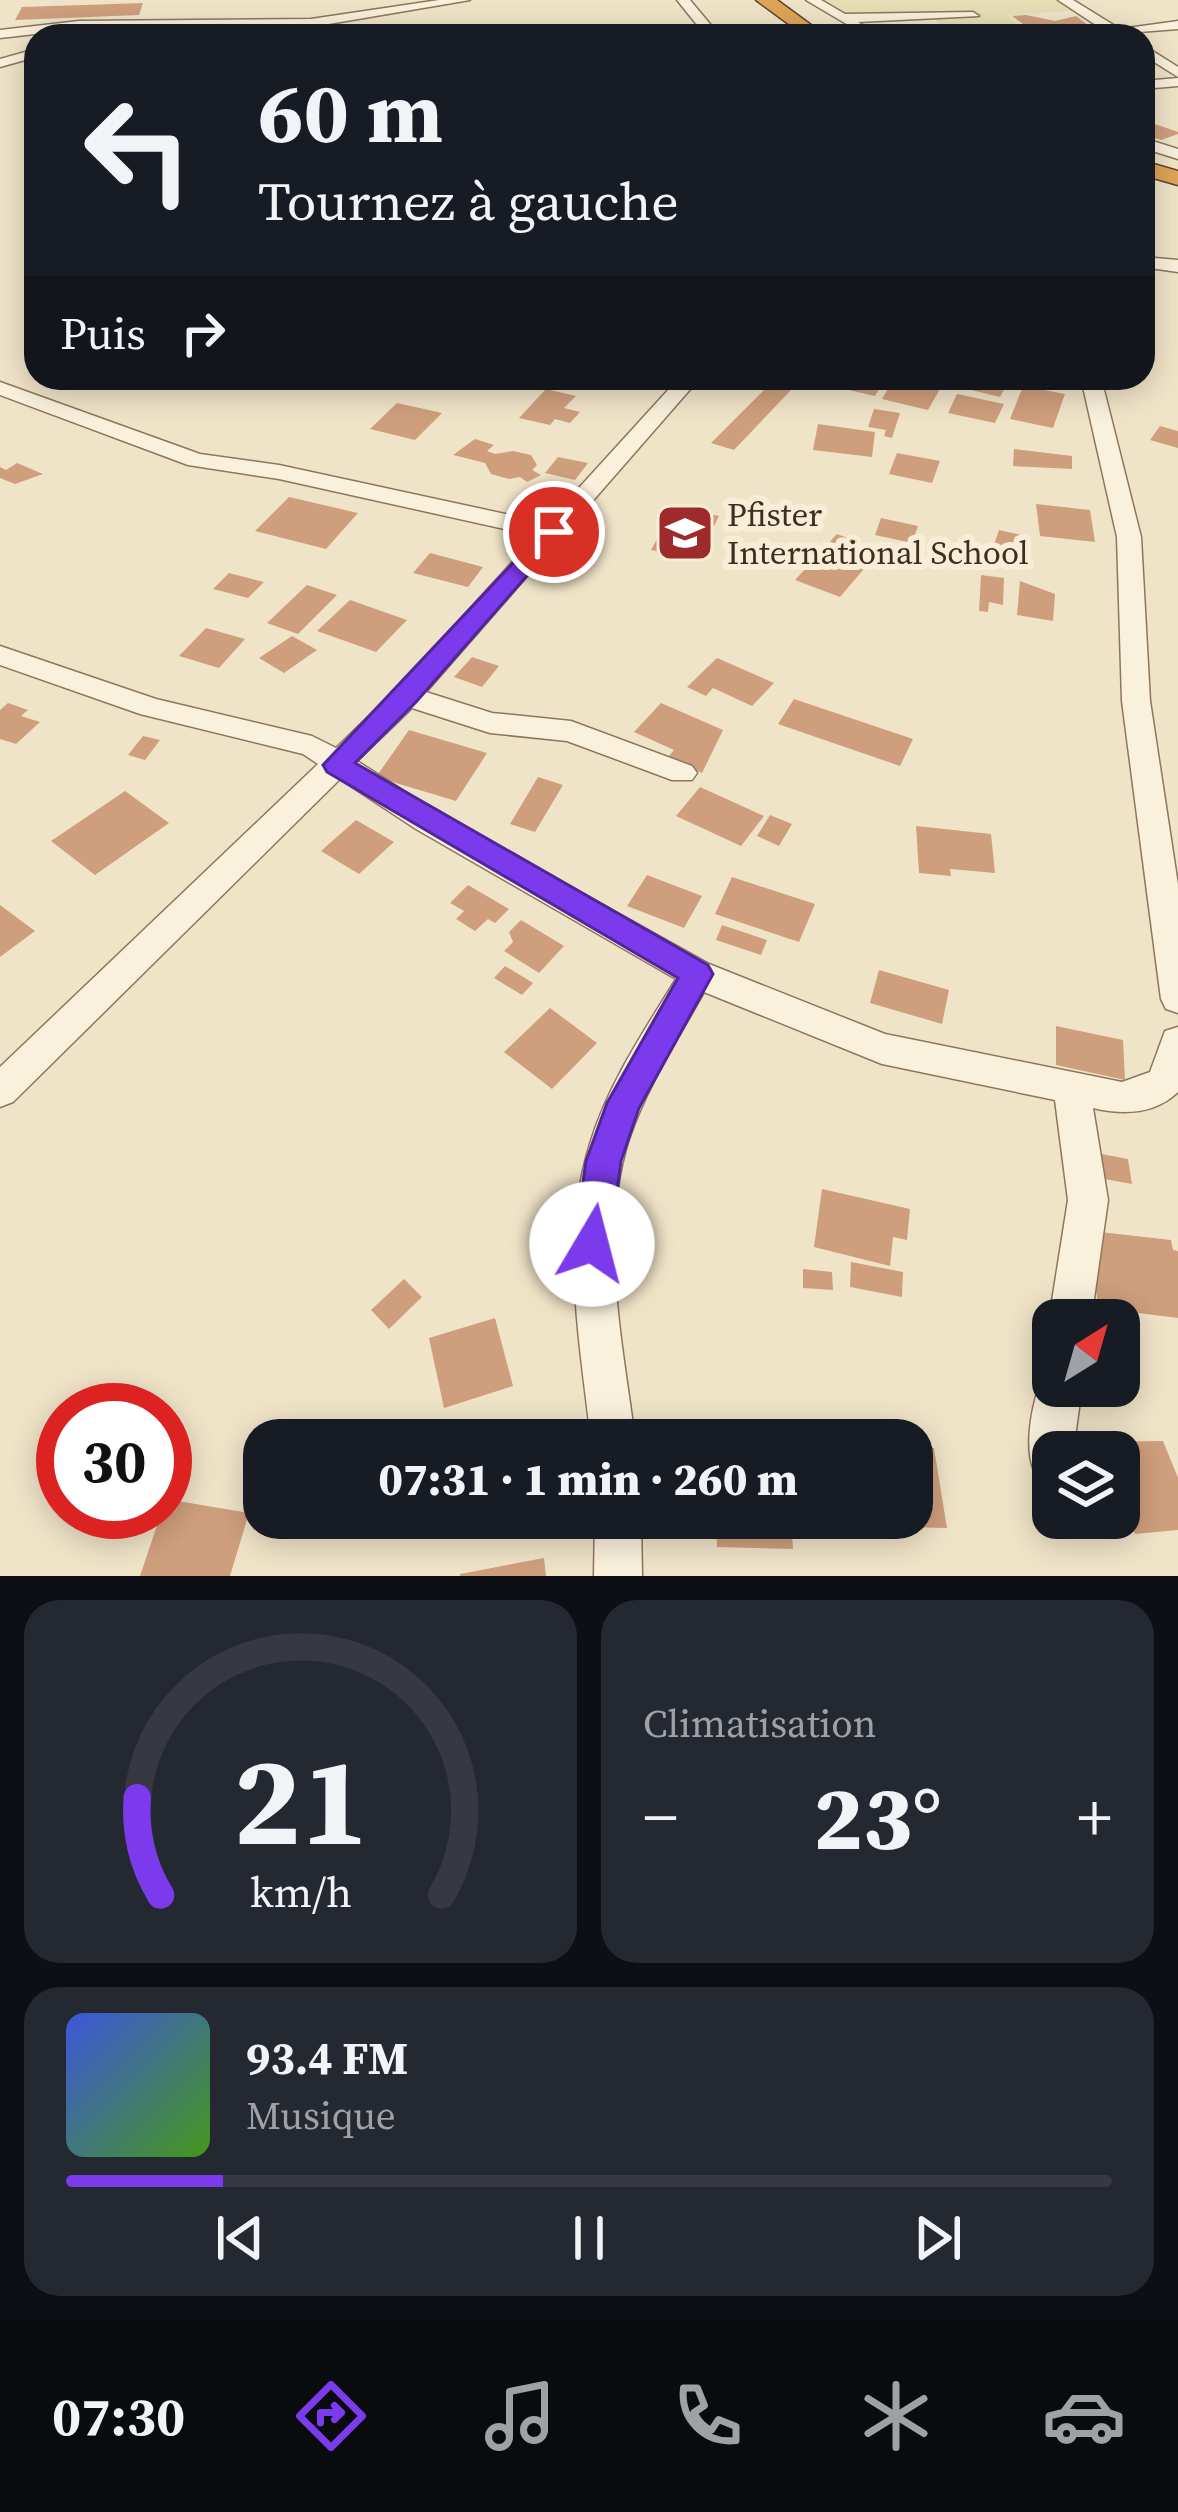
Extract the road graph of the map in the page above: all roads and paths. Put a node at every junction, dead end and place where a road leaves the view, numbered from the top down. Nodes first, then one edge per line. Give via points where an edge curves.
1 (464, 0) edge
2 (683, 0) edge
3 (765, 0) edge
4 (812, 0) edge
5 (1064, 0) edge
6 (973, 16) dead end
7 (842, 18) junction
8 (259, 24) edge
9 (703, 24) edge
10 (800, 24) edge
11 (853, 24) edge
12 (1104, 24) edge
13 (0, 388) edge
14 (679, 390) edge
15 (1094, 390) edge
16 (554, 532) junction
17 (0, 655) edge
18 (407, 696) junction
19 (337, 765) junction
20 (682, 772) dead end
21 (697, 974) junction
22 (1178, 999) edge
23 (1176, 1067) edge
24 (1071, 1087) junction
25 (0, 1091) edge
26 (1073, 1299) edge
27 (611, 1419) edge
28 (618, 1539) edge
29 (618, 1576) edge

1 - 8 street
2 - 9 street
3 - 10 highway
4 - 7 street
5 - 12 street
6 - 7 street
7 - 11 street
13 - 16 street via 196,460
14 - 16 street
15 - 22 street via 1129,537 1136,701
16 - 18 street
17 - 19 street via 150,707 312,746
18 - 19 street
18 - 20 street via 510,728 571,731
19 - 21 street
19 - 25 street
21 - 24 street via 882,1049
21 - 27 street via 623,1103 603,1161 592,1244
23 - 24 street via 1152,1094 1122,1098
24 - 26 street via 1088,1200
28 - 29 street

